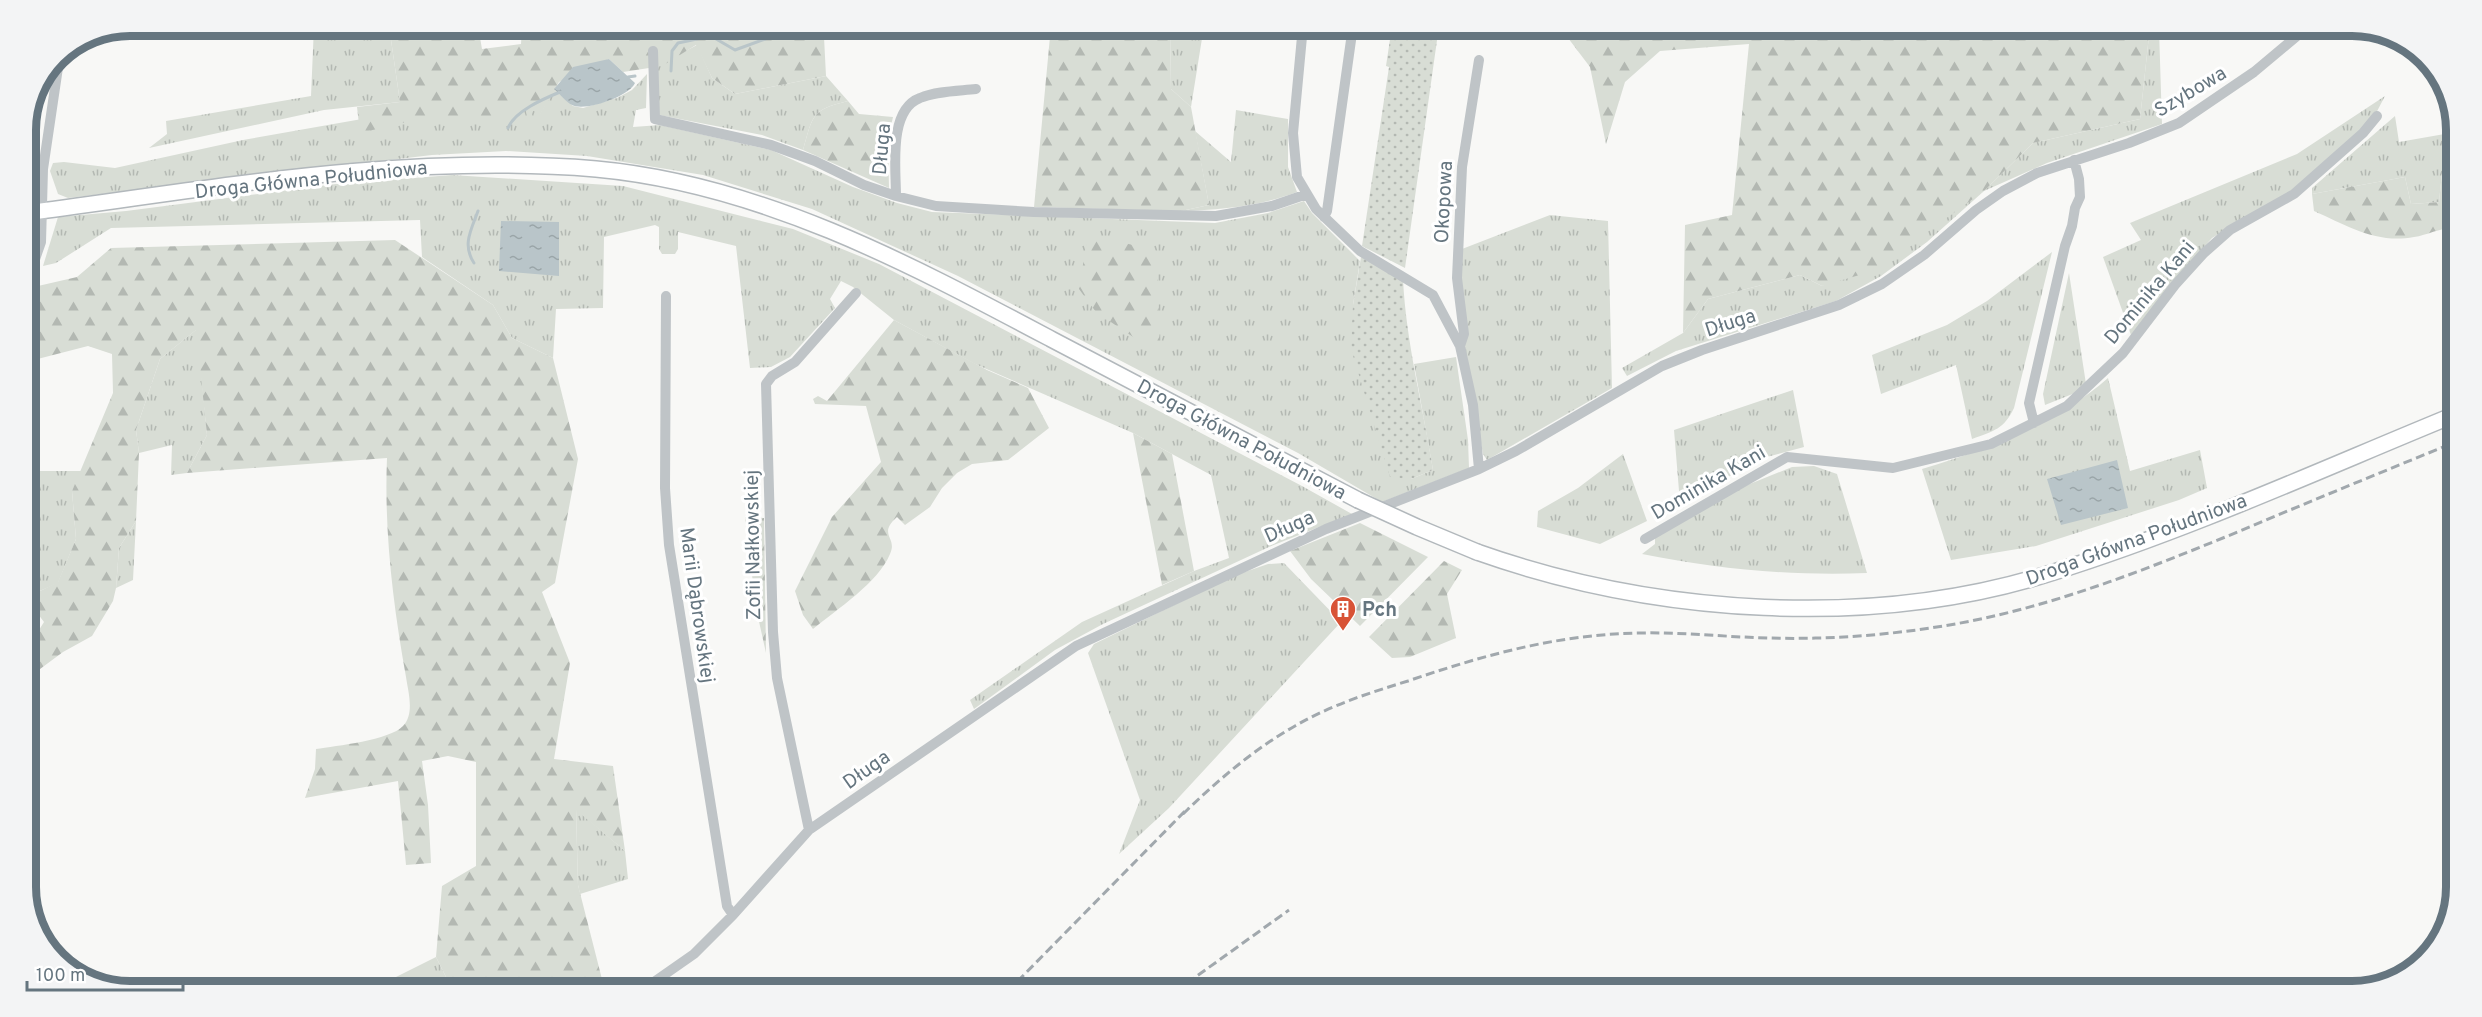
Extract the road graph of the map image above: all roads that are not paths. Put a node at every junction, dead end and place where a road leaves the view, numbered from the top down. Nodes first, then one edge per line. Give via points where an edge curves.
1 (1301, 36) edge
2 (1352, 36) edge
3 (2297, 36) edge
4 (653, 51) dead end
5 (1479, 60) dead end
6 (57, 72) edge
7 (976, 89) dead end
8 (2377, 116) dead end
9 (2074, 160) junction
10 (1307, 194) junction
11 (896, 196) junction
12 (42, 211) junction
13 (36, 212) edge
14 (1324, 217) junction
15 (36, 258) edge
16 (856, 292) dead end
17 (666, 296) dead end
18 (1460, 346) junction
19 (2446, 418) edge
20 (2034, 423) junction
21 (1479, 470) junction
22 (1645, 539) dead end
23 (809, 830) junction
24 (733, 915) junction
25 (656, 981) edge

1 - 10 street, Okopowa via 1293,141 1298,177
2 - 14 street
3 - 9 street, Szybowa via 2254,72 2179,123
4 - 11 street via 655,119 771,145
5 - 18 street, Okopowa via 1462,167 1457,278 1464,334
6 - 12 street via 43,169
7 - 11 street, Długa via 920,98 908,105 897,124
8 - 20 street, Dominika Kani via 2294,194 2230,230 2204,253 2123,353 2067,406
9 - 20 street via 2080,197 2029,403
9 - 21 street, Długa via 2002,191 1882,284 1839,306 1662,366
10 - 11 street via 1272,206 1216,216 946,206
10 - 14 street, Okopowa
12 - 13 main road, Droga Główna Południowa
12 - 15 street
12 - 19 main road, Droga Główna Południowa, bridge via 327,173 437,165 597,169 680,184 794,216 888,255 1358,500 1477,552 1591,585 1694,602 1797,608 1910,601 2053,573 2164,534
14 - 18 street, Okopowa via 1360,251 1433,295
16 - 23 street, Zofii Nałkowskiej via 795,362 766,384 777,678
17 - 24 street, Marii Dąbrowskiej via 665,488 669,545 727,906
18 - 21 street, Okopowa via 1473,405
20 - 22 street, Dominika Kani via 1991,444 1893,468 1787,457
21 - 23 street, Długa via 1326,529 1076,646
23 - 24 street, Długa
24 - 25 street, Długa via 694,954

